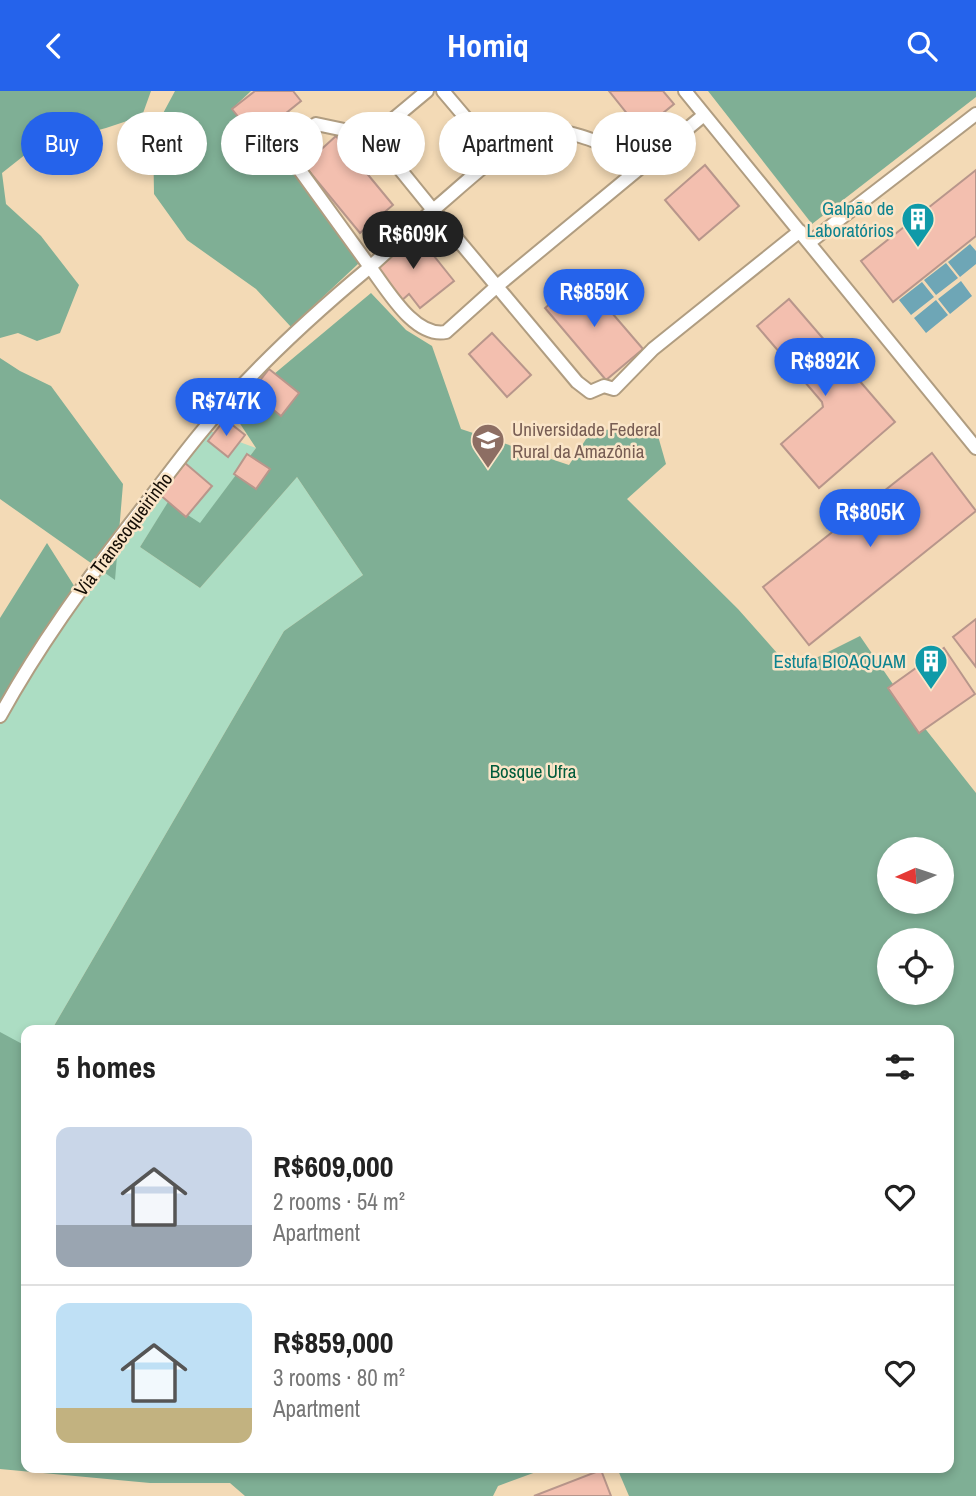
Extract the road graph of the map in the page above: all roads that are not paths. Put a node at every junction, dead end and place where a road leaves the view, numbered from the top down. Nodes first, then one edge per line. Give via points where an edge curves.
1 (427, 91) edge
2 (443, 91) edge
3 (685, 91) edge
4 (402, 112) edge
5 (461, 112) edge
6 (976, 114) edge
7 (704, 115) junction
8 (696, 122) edge
9 (337, 128) edge
10 (405, 175) edge
11 (475, 175) edge
12 (631, 175) edge
13 (433, 210) junction
14 (800, 230) junction
15 (810, 242) junction
16 (370, 267) junction
17 (496, 287) junction
18 (976, 448) edge
19 (0, 716) edge

1 - 4 lane
2 - 5 lane
3 - 7 lane
6 - 15 lane
7 - 8 lane
7 - 14 lane
9 - 16 lane via 316,124 286,151
10 - 13 lane
11 - 13 lane, Via Transcoqueirinho
12 - 17 lane
13 - 16 lane, Via Transcoqueirinho
13 - 17 lane
14 - 15 lane
14 - 17 lane via 663,340 614,389 604,386 590,392 577,382
15 - 18 lane
16 - 17 lane via 412,320 437,333 446,332
16 - 19 lane, Via Transcoqueirinho via 276,352 204,429 78,592 26,668

